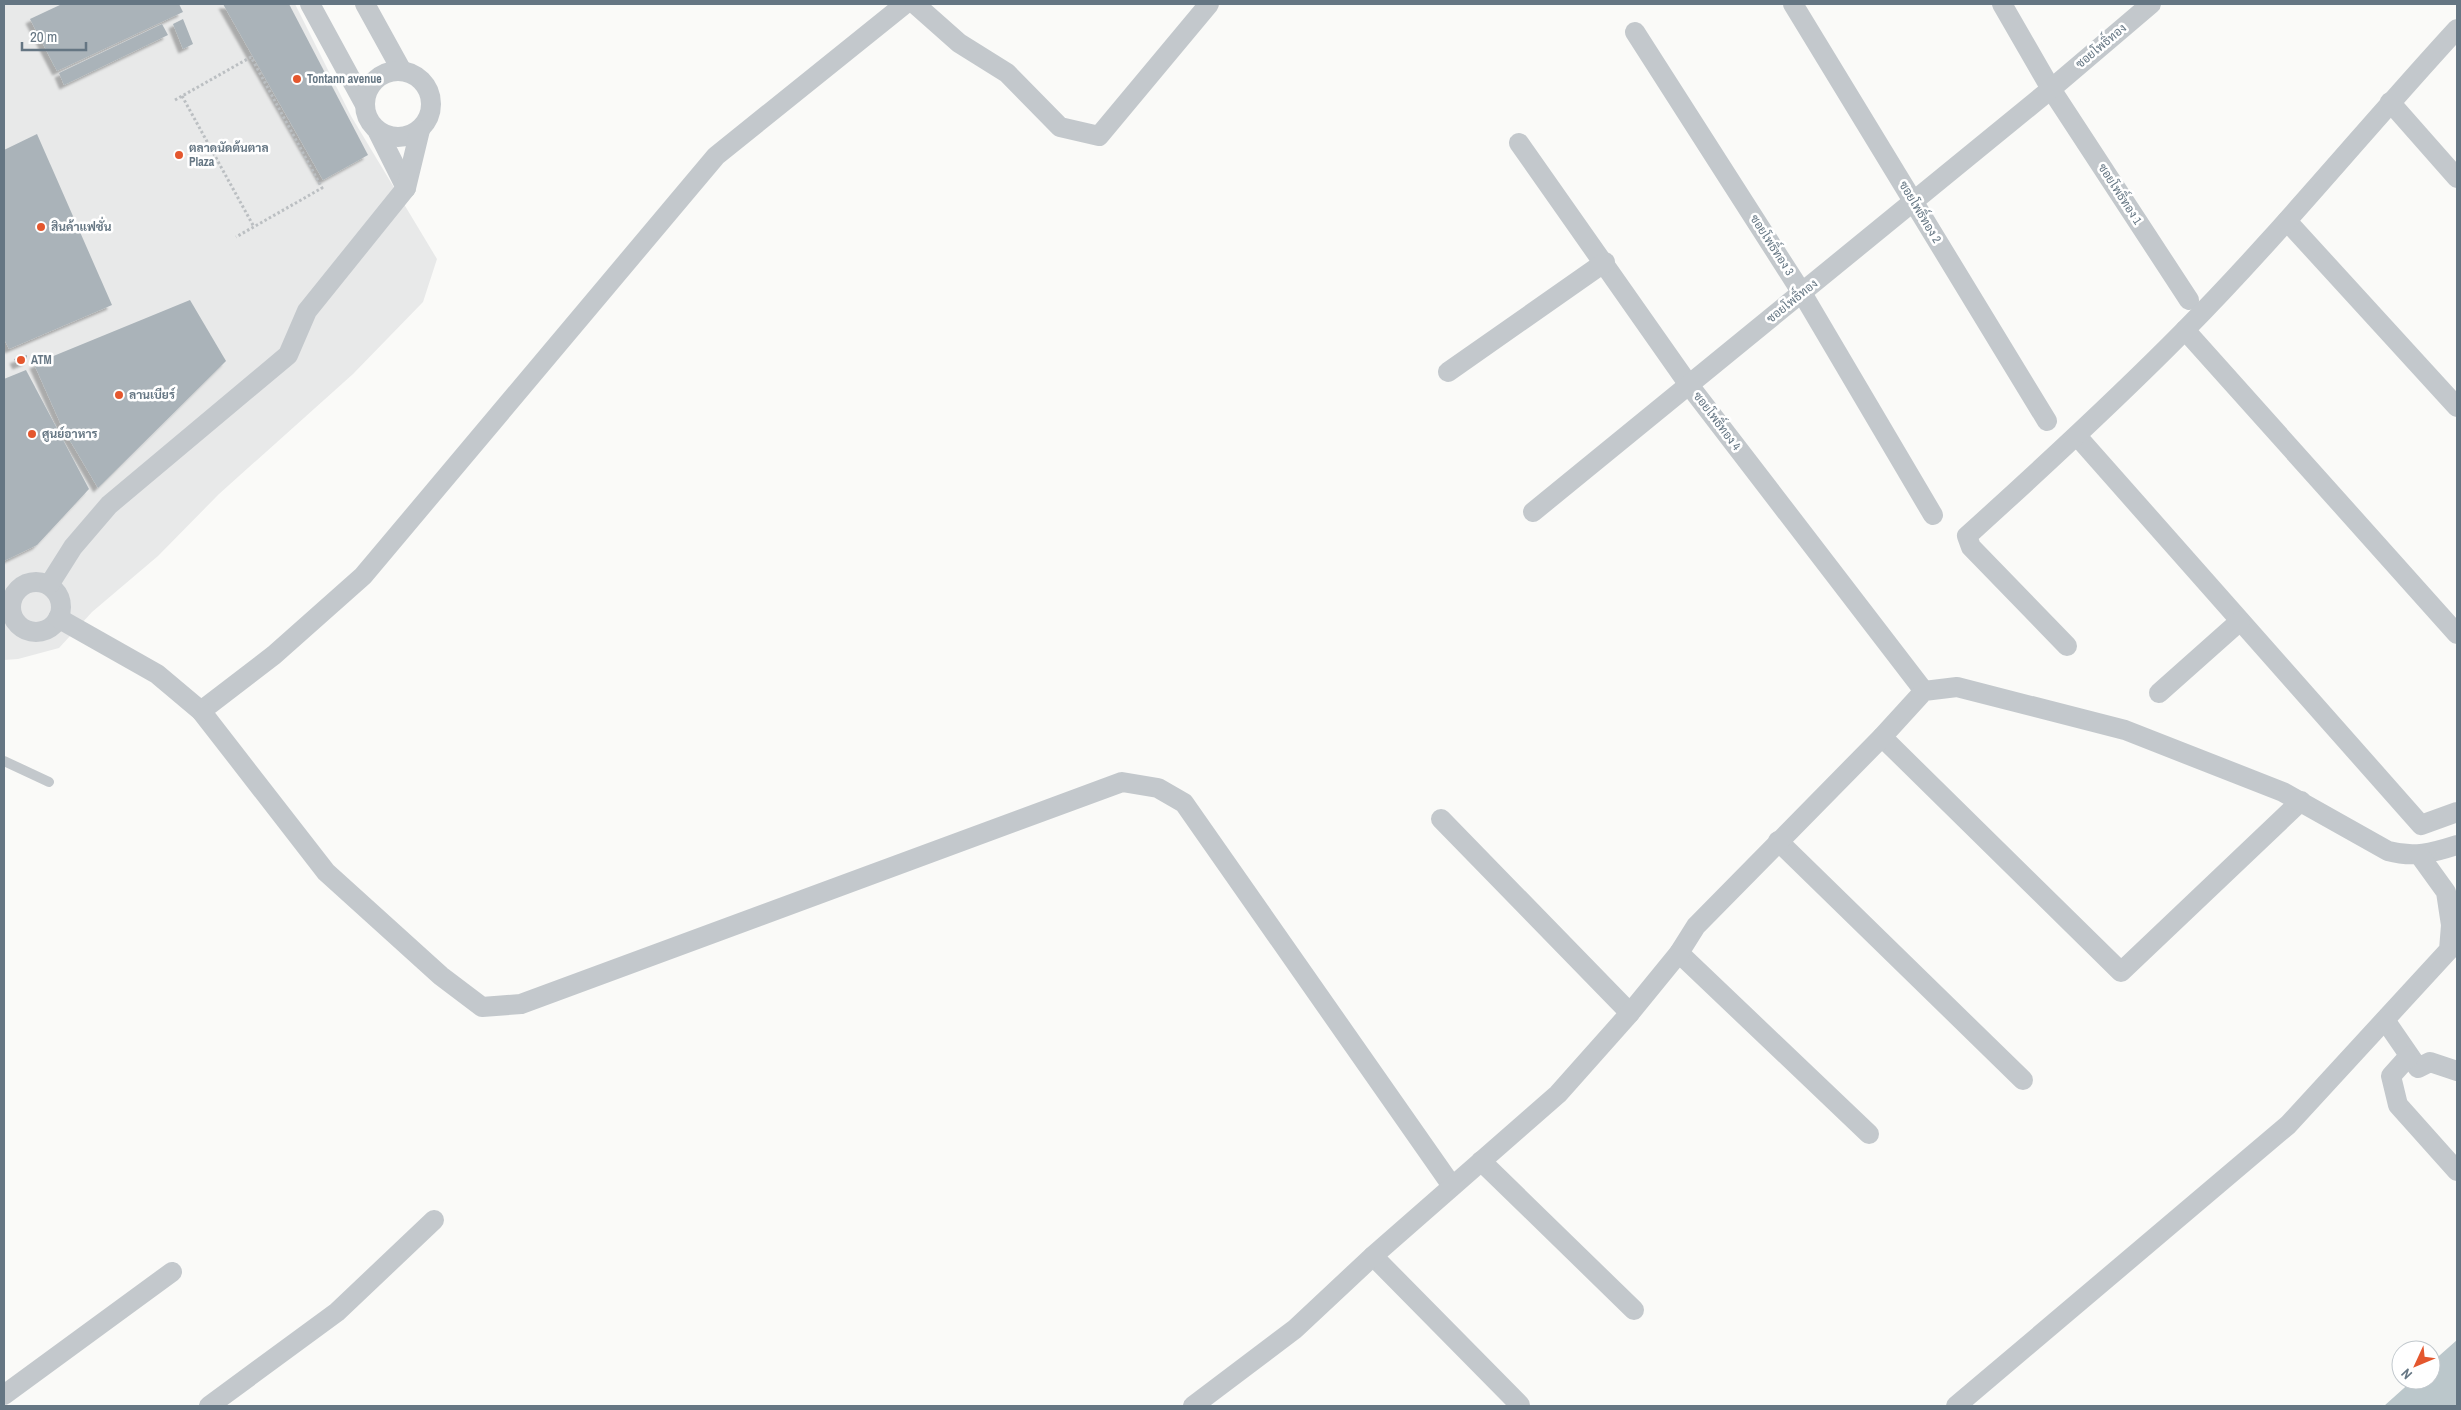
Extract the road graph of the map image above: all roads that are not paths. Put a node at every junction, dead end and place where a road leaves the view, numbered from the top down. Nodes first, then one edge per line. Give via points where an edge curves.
1 (310, 4) edge
2 (365, 4) edge
3 (905, 4) edge
4 (915, 4) edge
5 (1209, 4) edge
6 (1793, 4) edge
7 (2002, 4) edge
8 (2151, 4) edge
9 (2457, 29) edge
10 (1635, 32) dead end
11 (402, 71) junction
12 (2051, 89) junction
13 (2390, 102) junction
14 (364, 103) junction
15 (420, 130) junction
16 (378, 132) junction
17 (1519, 143) dead end
18 (2457, 178) edge
19 (406, 188) junction
20 (1914, 201) junction
21 (2287, 220) junction
22 (1605, 262) junction
23 (1802, 292) junction
24 (2189, 300) dead end
25 (2185, 330) junction
26 (1448, 372) dead end
27 (1689, 385) junction
28 (2457, 407) edge
29 (2047, 421) dead end
30 (2077, 436) junction
31 (1533, 512) dead end
32 (1933, 515) dead end
33 (49, 585) junction
34 (8, 613) edge
35 (58, 618) junction
36 (2240, 620) junction
37 (2457, 634) edge
38 (2067, 646) dead end
39 (1924, 691) junction
40 (2159, 693) dead end
41 (201, 711) junction
42 (1882, 737) junction
43 (4, 761) edge
44 (49, 782) dead end
45 (2301, 802) junction
46 (2457, 812) edge
47 (1441, 819) dead end
48 (1778, 841) junction
49 (2457, 845) edge
50 (2420, 856) junction
51 (1679, 953) junction
52 (1630, 1013) junction
53 (2384, 1020) junction
54 (2409, 1056) junction
55 (2457, 1071) edge
56 (2023, 1080) dead end
57 (1869, 1134) dead end
58 (1481, 1161) junction
59 (2457, 1171) edge
60 (1452, 1186) junction
61 (434, 1220) dead end
62 (1373, 1256) junction
63 (172, 1272) dead end
64 (1634, 1310) dead end
65 (4, 1394) edge
66 (1520, 1405) dead end
67 (209, 1406) edge
68 (1193, 1406) edge
69 (1956, 1406) edge

1 - 14 street
2 - 11 street
3 - 41 street via 716,156 363,576 274,655
4 - 5 street via 959,43 1007,73 1060,127 1099,136
6 - 20 street, ซอยโพธิ์ทอง 2
7 - 12 street
8 - 12 street, ซอยโพธิ์ทอง
9 - 13 street
10 - 23 street, ซอยโพธิ์ทอง 3
11 - 14 street via 380,75 366,92
11 - 15 street via 421,80 428,89 430,111
12 - 20 street, ซอยโพธิ์ทอง
12 - 24 street, ซอยโพธิ์ทอง 1
13 - 18 street
13 - 21 street
14 - 16 street via 365,114
15 - 16 street via 399,138
15 - 19 street
16 - 19 street
17 - 22 street, ซอยโพธิ์ทอง 4
19 - 33 street via 307,311 288,355 109,506 72,547
20 - 23 street, ซอยโพธิ์ทอง
20 - 29 street, ซอยโพธิ์ทอง 2
21 - 25 street
21 - 28 street
22 - 26 street
22 - 27 street, ซอยโพธิ์ทอง 4
23 - 27 street, ซอยโพธิ์ทอง
23 - 32 street, ซอยโพธิ์ทอง 3
25 - 30 street
25 - 37 street
27 - 31 street, ซอยโพธิ์ทอง
27 - 39 street, ซอยโพธิ์ทอง 4
30 - 36 street
30 - 38 street via 1967,536 1971,546
33 - 34 street via 35,581 21,586 12,598
33 - 35 street via 59,597 61,611
34 - 35 street via 20,626 33,632 48,629
35 - 41 street via 157,674
36 - 40 street
36 - 46 street via 2421,825
39 - 42 street
39 - 45 street via 1957,687 2125,730
41 - 60 street via 326,872 441,976 482,1007 521,1004 1122,782 1158,788 1184,803
42 - 45 street via 2121,972
42 - 48 street
43 - 44 lane
45 - 50 street via 2388,851
47 - 52 street
48 - 51 street via 1696,926
48 - 56 street
49 - 50 street
50 - 53 street via 2446,892 2451,924 2449,950
51 - 52 street
51 - 57 street
52 - 58 street via 1558,1094
53 - 54 street
53 - 69 street via 2288,1125
54 - 55 street via 2418,1068 2430,1062
54 - 59 street via 2391,1076 2398,1105
58 - 60 street
58 - 64 street
60 - 62 street
61 - 67 street via 337,1312
62 - 66 street
62 - 68 street via 1295,1329
63 - 65 street

